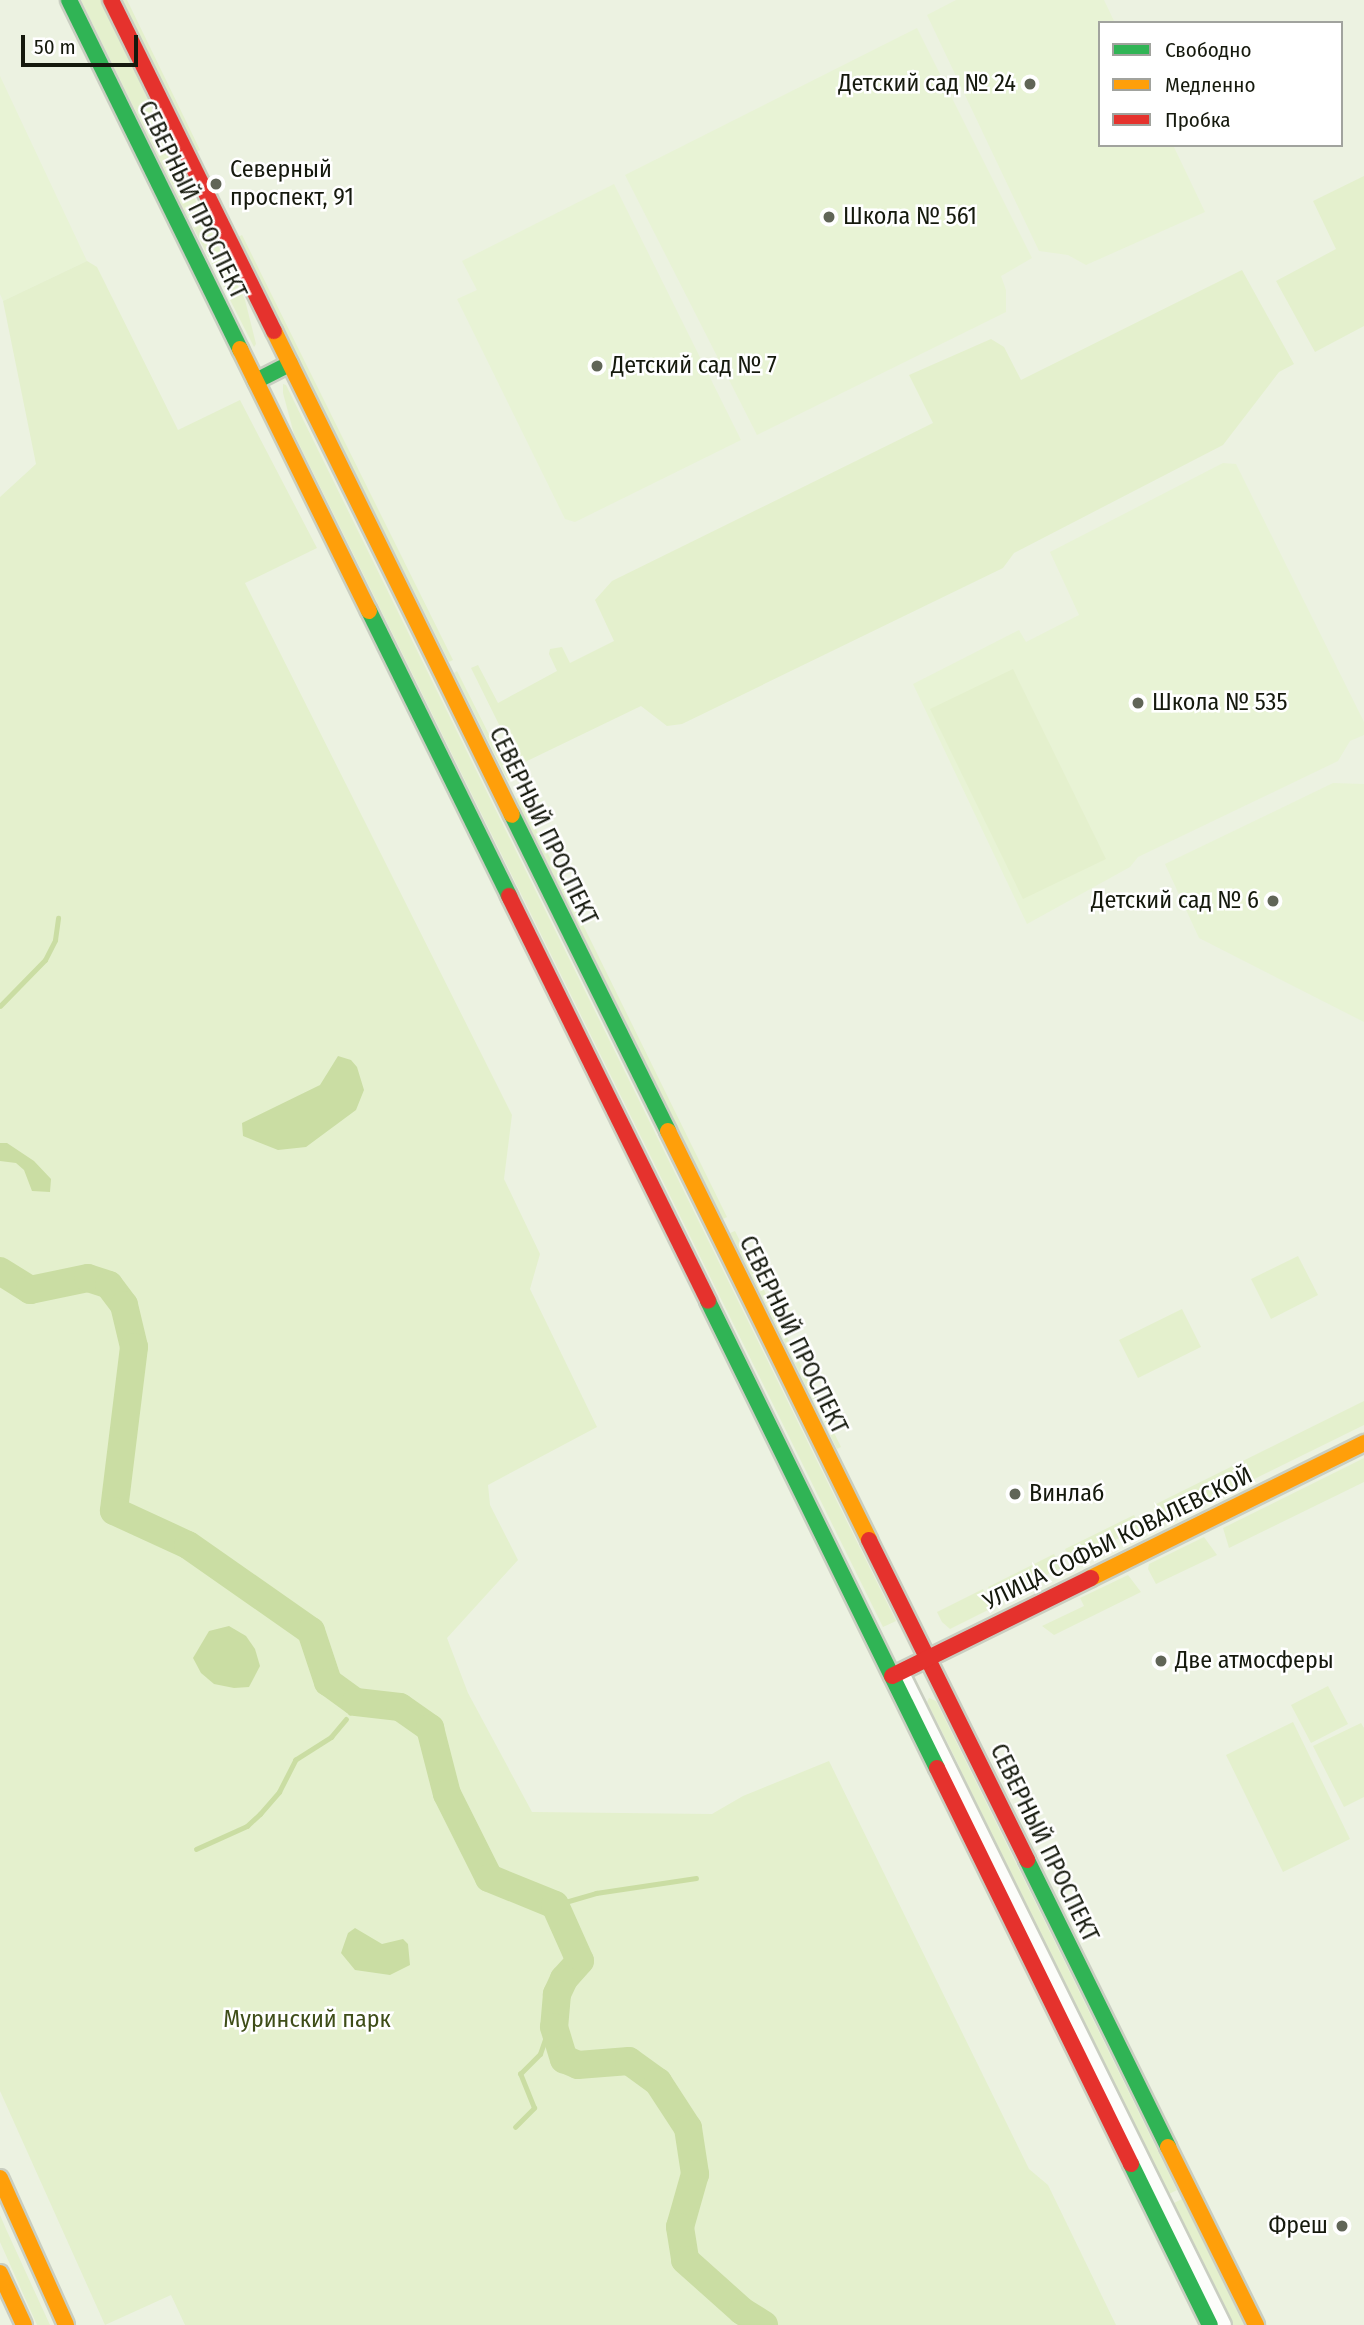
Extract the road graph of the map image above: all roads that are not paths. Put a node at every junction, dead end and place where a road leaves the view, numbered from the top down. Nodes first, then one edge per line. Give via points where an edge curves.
1 (69, 0) edge
2 (111, 0) edge
3 (290, 364) junction
4 (256, 382) junction
5 (1364, 1443) edge
6 (927, 1658) junction
7 (897, 1674) junction
8 (0, 2178) edge
9 (0, 2273) edge
10 (24, 2325) edge
11 (66, 2325) edge
12 (1210, 2325) edge
13 (1224, 2325) edge
14 (1256, 2325) edge

1 - 4 main road, СЕВЕРНЫЙ ПРОСПЕКТ
2 - 3 main road, СЕВЕРНЫЙ ПРОСПЕКТ
3 - 4 main road
3 - 6 main road, СЕВЕРНЫЙ ПРОСПЕКТ
4 - 7 main road, СЕВЕРНЫЙ ПРОСПЕКТ
5 - 6 main road, УЛИЦА СОФЬИ КОВАЛЕВСКОЙ
6 - 7 main road, УЛИЦА СОФЬИ КОВАЛЕВСКОЙ
6 - 14 main road, СЕВЕРНЫЙ ПРОСПЕКТ
7 - 12 main road, СЕВЕРНЫЙ ПРОСПЕКТ via 907,1714
7 - 13 street, СЕВЕРНЫЙ ПРОСПЕКТ
8 - 11 main road
9 - 10 main road

